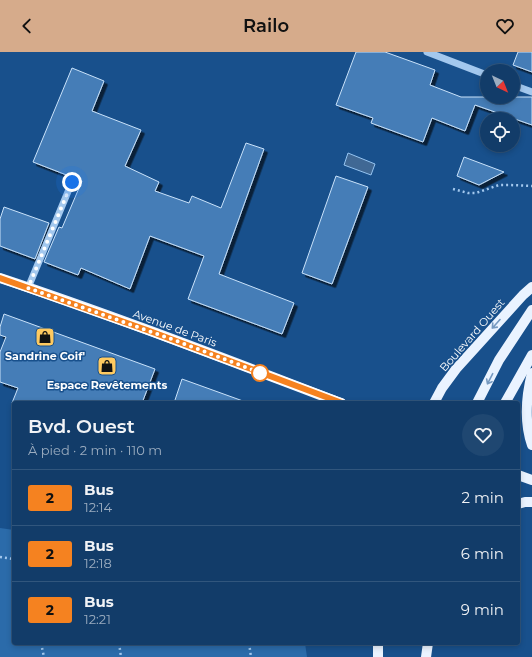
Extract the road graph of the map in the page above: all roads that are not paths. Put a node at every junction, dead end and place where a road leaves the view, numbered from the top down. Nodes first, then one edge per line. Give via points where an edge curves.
1 (427, 52) edge
2 (480, 72) edge
3 (520, 88) edge
4 (532, 92) edge
5 (72, 182) dead end
6 (0, 278) edge
7 (532, 287) edge
8 (28, 288) junction
9 (532, 310) edge
10 (532, 355) edge
11 (532, 373) edge
12 (302, 388) junction
13 (318, 401) edge
14 (336, 401) edge
15 (435, 401) edge
16 (478, 401) edge
17 (506, 401) edge
18 (532, 445) edge
19 (520, 476) edge
20 (532, 480) edge
21 (532, 502) edge
22 (520, 503) edge
23 (378, 645) edge
24 (428, 645) edge
25 (378, 657) edge
26 (426, 657) edge

1 - 2 street
3 - 4 street
5 - 8 street
6 - 8 main road, Avenue de Paris
7 -> 15 main road, Boulevard Ouest via 456,369
8 - 12 main road, Avenue de Paris
9 -> 16 main road via 499,360
10 - 17 main road
11 - 18 main road via 526,418
12 - 13 main road
12 - 14 main road, Avenue de Paris
19 - 20 main road
21 - 22 main road
23 - 25 main road
24 - 26 main road

